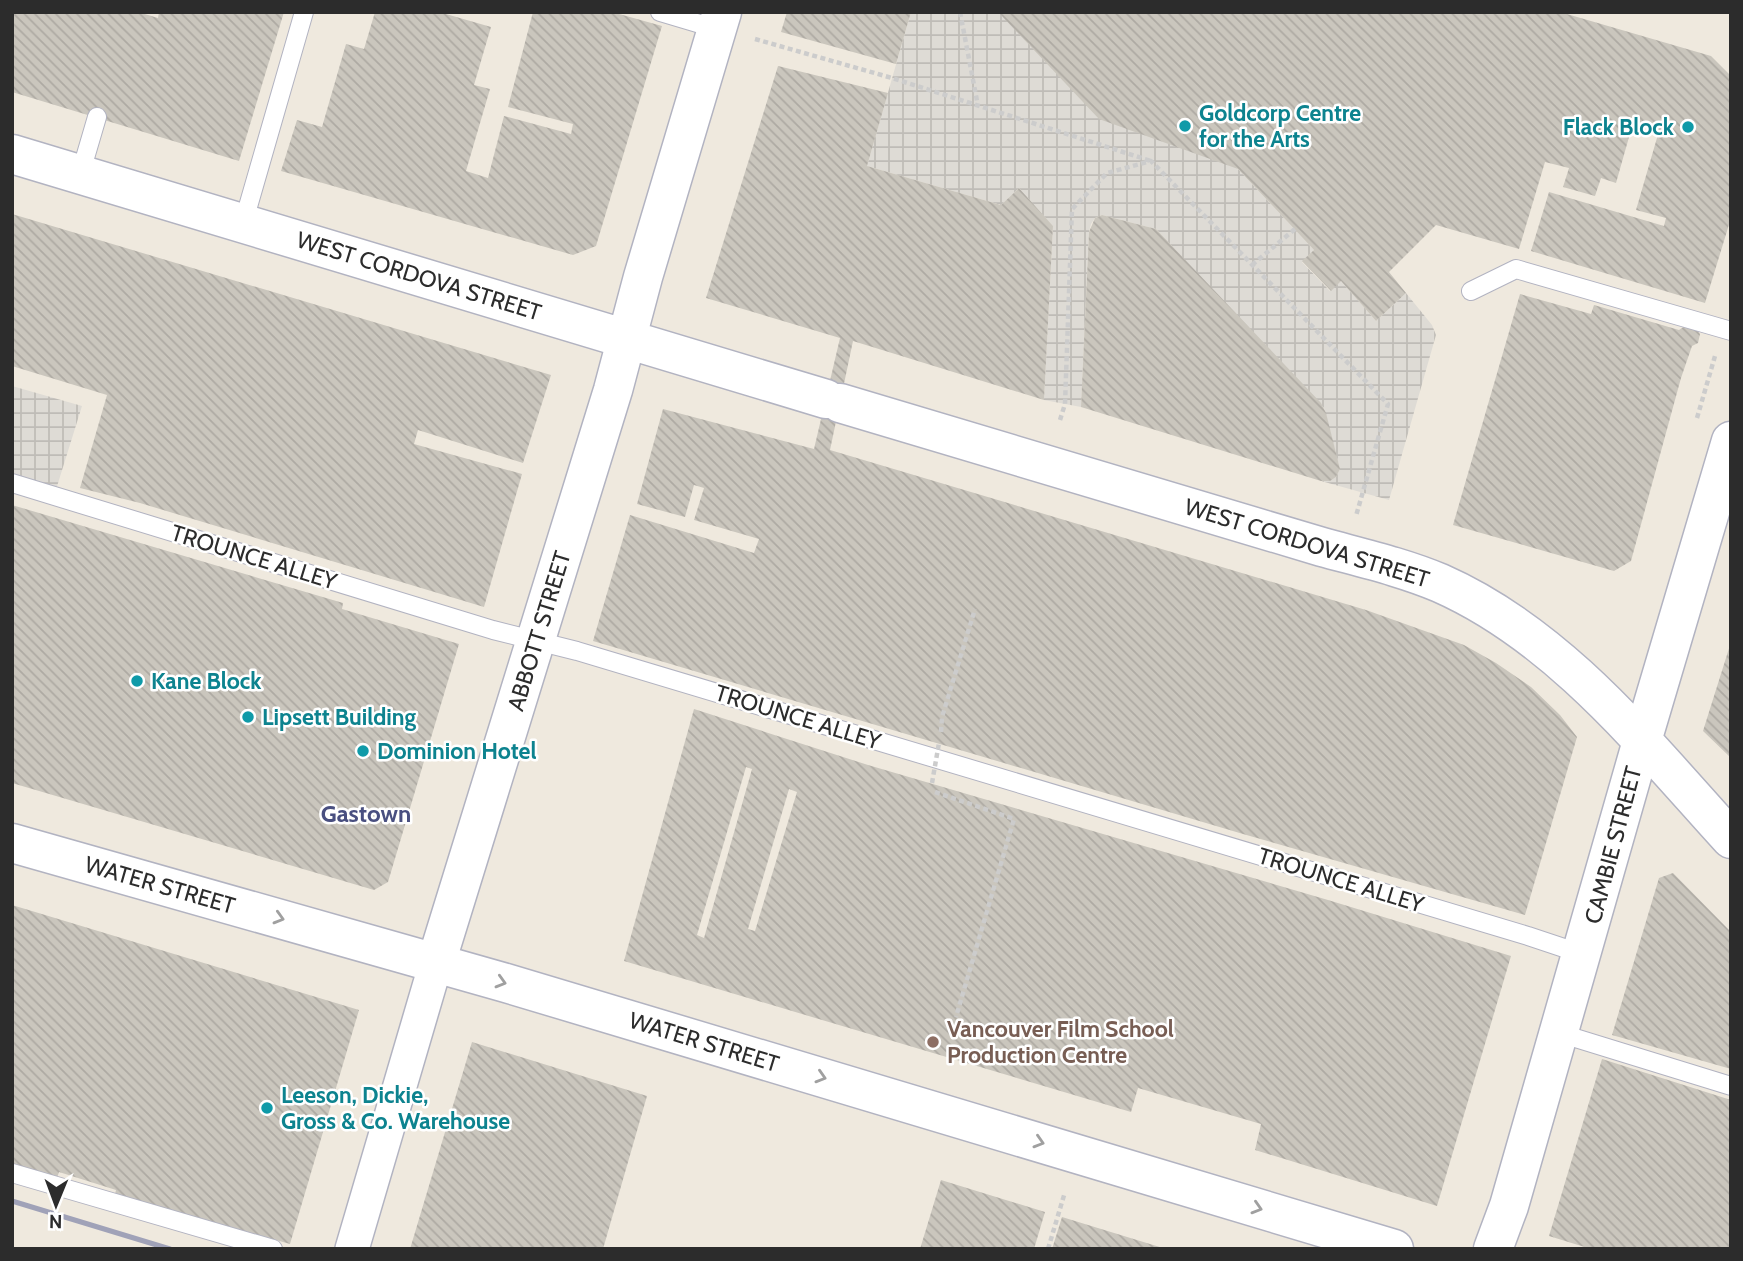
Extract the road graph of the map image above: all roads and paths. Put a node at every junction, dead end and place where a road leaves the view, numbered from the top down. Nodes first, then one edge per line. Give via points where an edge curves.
1 (304, 12) edge
2 (660, 12) edge
3 (960, 12) edge
4 (719, 21) edge
5 (978, 106) junction
6 (97, 117) dead end
7 (12, 154) edge
8 (1151, 161) junction
9 (80, 174) junction
10 (243, 223) junction
11 (1295, 229) dead end
12 (1252, 265) junction
13 (1471, 291) dead end
14 (1731, 331) edge
15 (626, 338) junction
16 (1060, 420) dead end
17 (1731, 442) edge
18 (12, 483) edge
19 (1346, 554) junction
20 (975, 609) dead end
21 (536, 640) junction
22 (1642, 741) junction
23 (1731, 839) edge
24 (12, 844) edge
25 (1582, 954) junction
26 (436, 963) junction
27 (956, 1017) dead end
28 (1559, 1033) junction
29 (1731, 1086) edge
30 (12, 1173) edge
31 (1066, 1191) dead end
32 (273, 1249) edge
33 (352, 1249) edge
34 (1048, 1249) edge
35 (1394, 1249) edge
36 (1493, 1249) edge

1 - 10 lane
2 - 4 lane
3 - 5 path
4 - 5 path
4 - 15 main road, ABBOTT STREET
5 - 8 path
6 - 9 lane
7 - 9 main road, WEST CORDOVA STREET
8 - 12 path
8 - 16 path via 1107,173 1072,209 1065,404
9 - 10 main road, WEST CORDOVA STREET
10 - 15 main road, WEST CORDOVA STREET
11 - 12 path
12 - 19 path via 1388,404
13 - 14 lane via 1517,269
15 - 19 main road, WEST CORDOVA STREET
15 - 21 main road, ABBOTT STREET
17 - 22 main road, CAMBIE STREET
18 - 21 lane, TROUNCE ALLEY
19 - 22 main road, WEST CORDOVA STREET via 1398,567 1490,610 1532,638
20 - 27 path, bridge via 942,717 931,791 1014,819
21 - 25 lane, TROUNCE ALLEY
21 - 26 main road, ABBOTT STREET
22 - 23 main road, WEST CORDOVA STREET
22 - 25 main road, CAMBIE STREET
24 -> 26 main road, WATER STREET
25 - 28 main road, CAMBIE STREET
26 - 33 street, ABBOTT STREET
26 -> 35 main road, WATER STREET
28 - 29 lane
28 - 36 main road, CAMBIE STREET
30 - 32 lane
31 - 34 path

